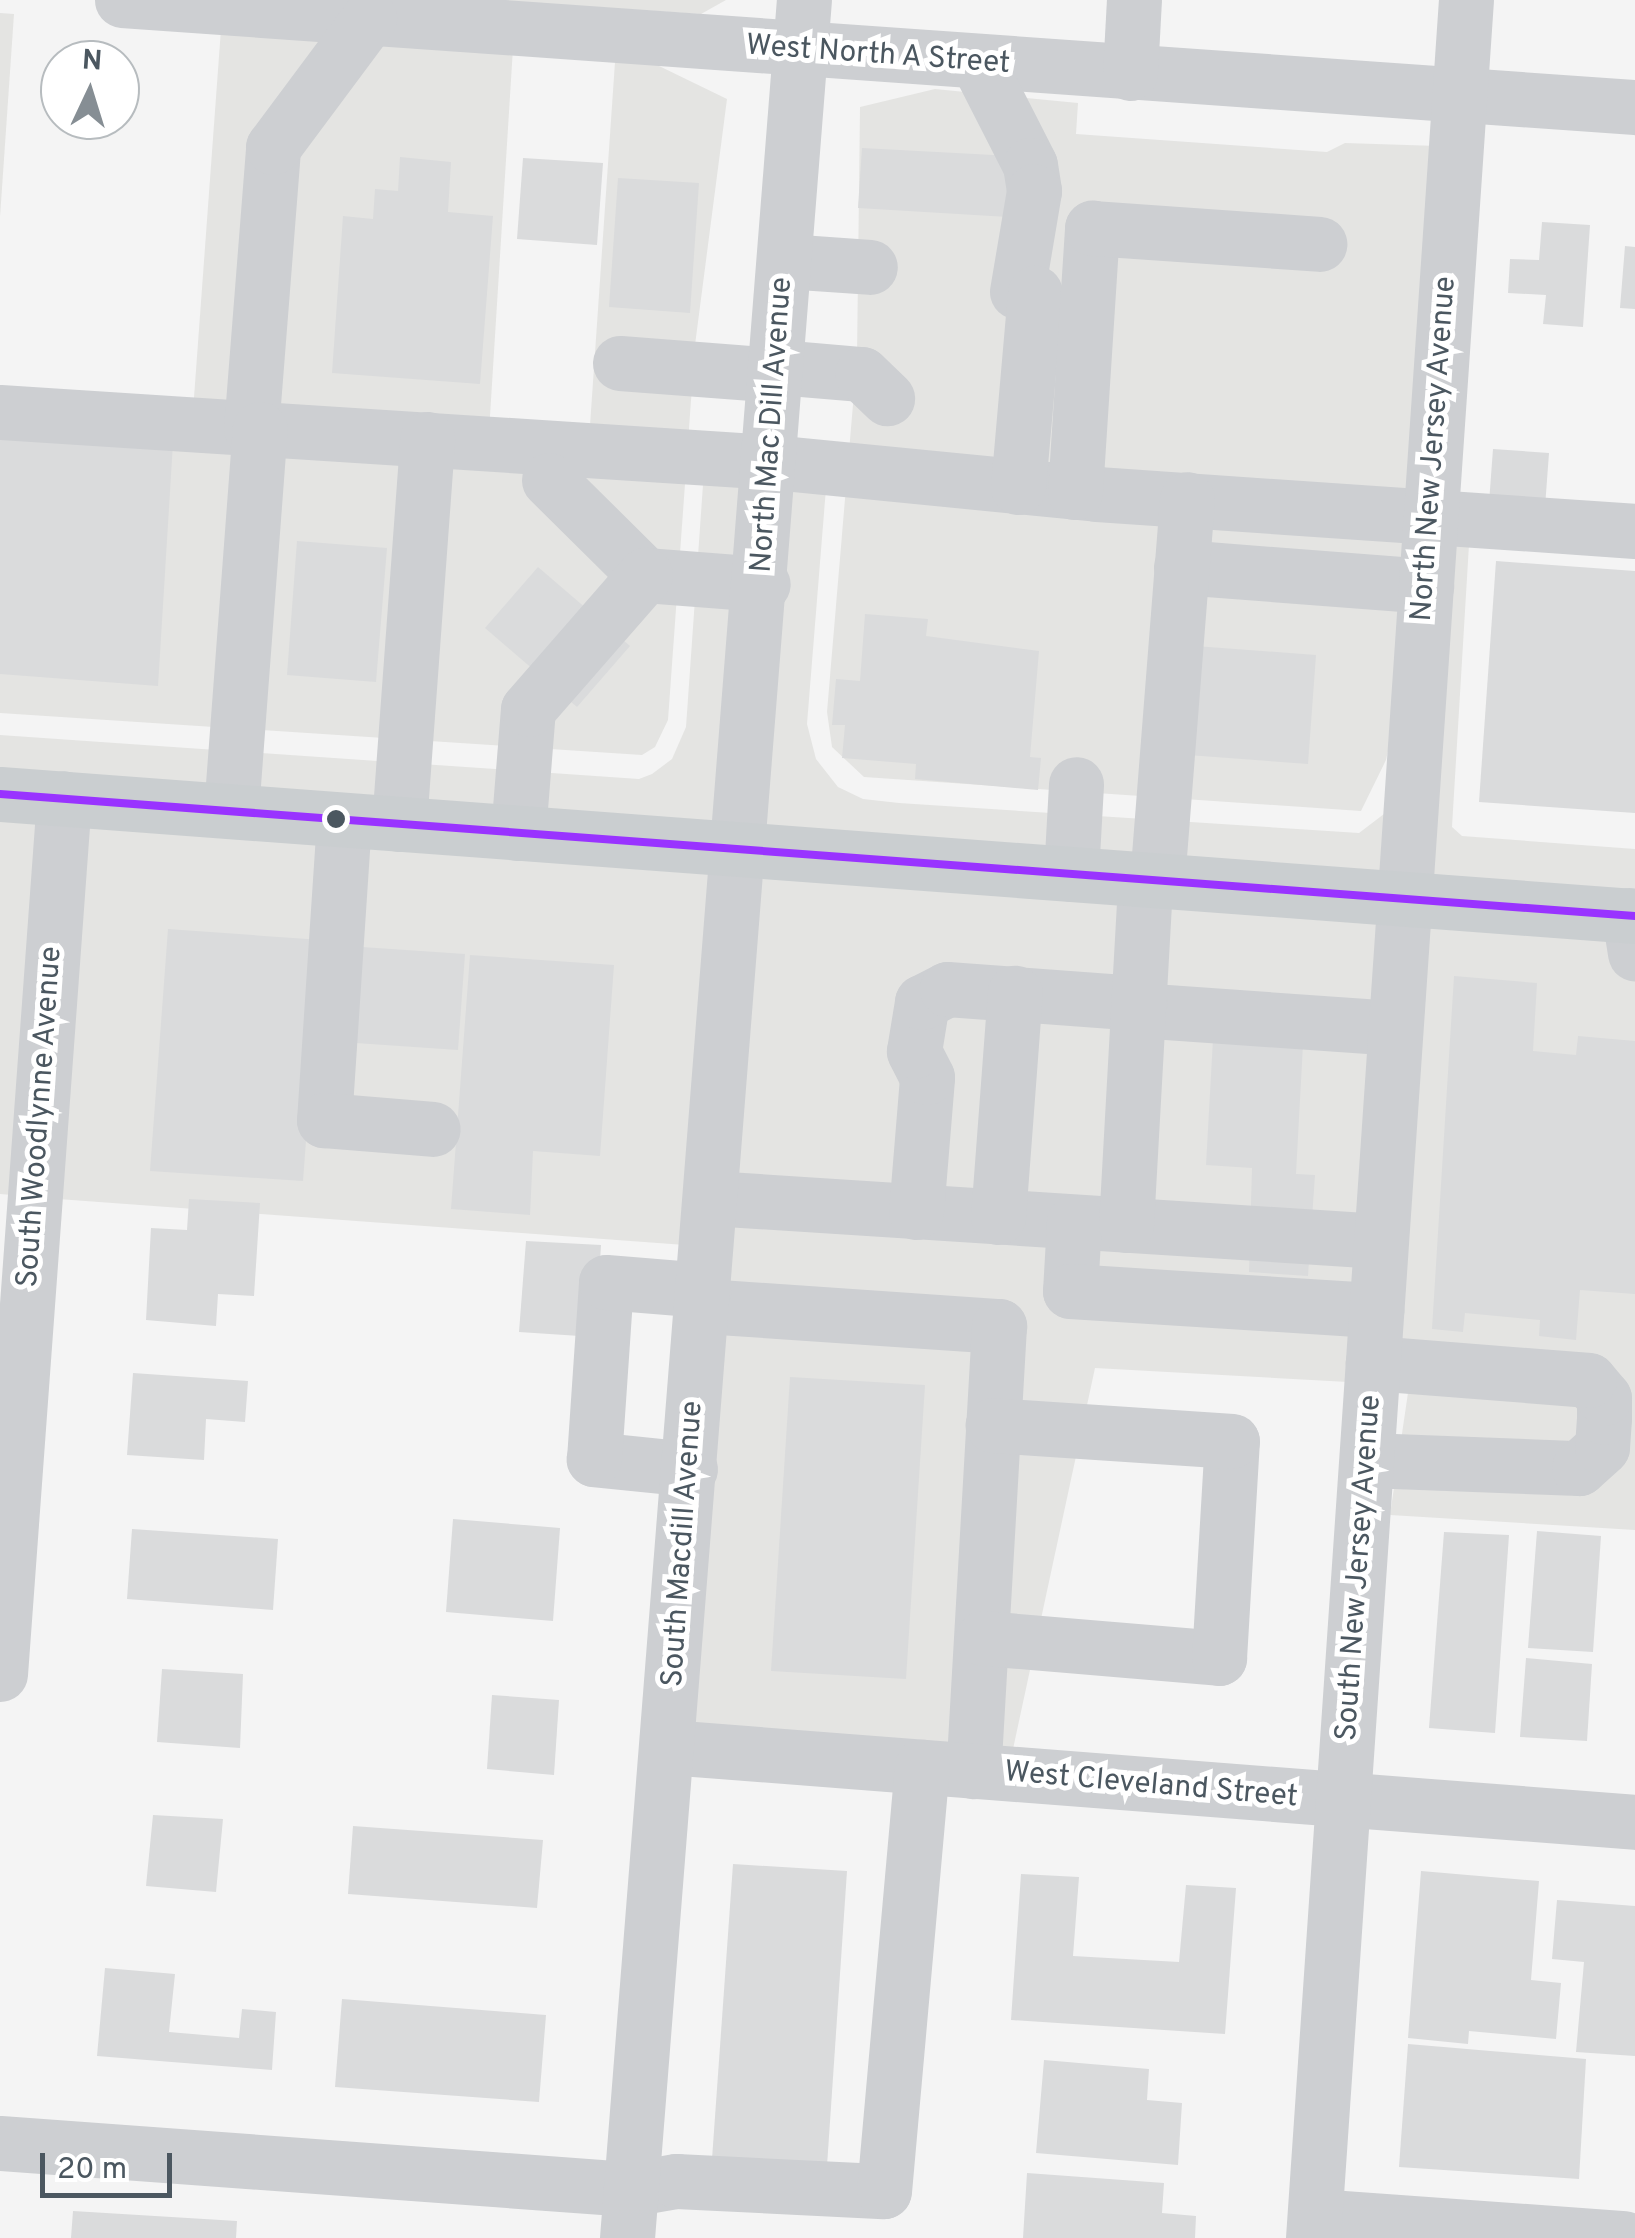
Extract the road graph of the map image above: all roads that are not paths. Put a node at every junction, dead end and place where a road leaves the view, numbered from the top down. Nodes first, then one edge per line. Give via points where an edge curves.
1 (124, 0) edge
2 (1134, 0) edge
3 (1466, 0) edge
4 (471, 12) edge
5 (544, 15) edge
6 (369, 18) junction
7 (802, 26) edge
8 (978, 63) junction
9 (1130, 73) junction
10 (1460, 94) junction
11 (1635, 107) edge
12 (1319, 244) dead end
13 (784, 260) junction
14 (870, 266) dead end
15 (620, 364) dead end
16 (778, 371) junction
17 (887, 398) dead end
18 (0, 412) edge
19 (256, 429) junction
20 (427, 440) junction
21 (772, 462) junction
22 (549, 480) dead end
23 (1018, 487) junction
24 (1074, 492) junction
25 (1187, 499) junction
26 (1431, 516) junction
27 (1635, 531) edge
28 (1181, 567) junction
29 (645, 575) junction
30 (762, 584) junction
31 (1426, 586) junction
32 (1076, 784) dead end
33 (0, 794) edge
34 (64, 798) junction
35 (232, 811) junction
36 (344, 820) junction
37 (398, 824) junction
38 (518, 833) junction
39 (739, 849) junction
40 (1071, 874) junction
41 (1151, 880) junction
42 (1401, 898) junction
43 (1633, 928) edge
44 (1015, 993) junction
45 (1138, 1006) junction
46 (1393, 1028) junction
47 (433, 1129) dead end
48 (711, 1198) junction
49 (902, 1211) junction
50 (998, 1217) junction
51 (1100, 1223) junction
52 (1184, 1229) junction
53 (1380, 1241) junction
54 (704, 1298) junction
55 (1181, 1298) junction
56 (1376, 1310) junction
57 (1372, 1363) junction
58 (993, 1424) junction
59 (1366, 1460) junction
60 (690, 1469) junction
61 (983, 1638) junction
62 (0, 1674) edge
63 (668, 1748) junction
64 (948, 1769) junction
65 (1345, 1801) junction
66 (1635, 1822) edge
67 (0, 2143) edge
68 (628, 2213) edge
69 (1314, 2227) edge
70 (1624, 2238) edge

1 - 6 street, West North A Street
2 - 9 street
3 - 10 street, North New Jersey Avenue
4 - 5 street, West North A Street
4 - 6 street, West North A Street
5 - 7 street, West North A Street
6 - 19 street via 273,147
7 - 8 street, West North A Street
7 - 13 street, North Mac Dill Avenue
8 - 9 street, West North A Street
8 - 23 street via 1030,166 1034,192
9 - 10 street, West North A Street
10 - 11 street, West North A Street
10 - 26 street, North New Jersey Avenue
12 - 24 street via 1092,228
13 - 14 street
13 - 16 street, North Mac Dill Avenue
15 - 16 street
16 - 17 street via 862,374
16 - 21 street, North Mac Dill Avenue
18 - 19 street
19 - 20 street
19 - 35 street
20 - 21 street
20 - 37 street
21 - 23 street
21 - 30 street, North Mac Dill Avenue
22 - 29 street
23 - 24 street
24 - 25 street
25 - 26 street
25 - 28 street
26 - 27 street
26 - 31 street, North New Jersey Avenue
28 - 31 street
28 - 41 street
29 - 30 street
29 - 38 street via 528,709
30 - 39 street, North Mac Dill Avenue
31 - 42 street, North New Jersey Avenue
32 - 40 street
33 - 34 main road
34 - 35 main road
34 - 62 street, South Woodlynne Avenue
35 - 36 main road
36 - 37 main road
36 - 47 street via 324,1120
37 - 38 main road
38 - 39 main road
39 - 40 main road
39 - 48 street, South Macdill Avenue
40 - 41 main road
41 - 42 main road
41 - 45 street
42 - 43 main road
42 - 46 street, South New Jersey Avenue
44 - 45 street
44 - 49 street via 934,994 916,1016 914,1051 897,1078
44 - 50 street
45 - 46 street
45 - 51 street
46 - 53 street, South New Jersey Avenue
48 - 49 street
48 - 54 street, South Macdill Avenue
49 - 50 street
50 - 51 street
51 - 52 street
51 - 55 street via 1070,1291
52 - 53 street
52 - 55 street
53 - 56 street, South New Jersey Avenue
54 - 58 street via 999,1326
54 - 60 street, South Macdill Avenue
54 - 60 street via 606,1282 594,1459
55 - 56 street
56 - 57 street, South New Jersey Avenue
57 - 59 street, South New Jersey Avenue
57 - 59 street via 1589,1380 1604,1398 1602,1448 1579,1468
58 - 61 street
58 - 61 street via 1232,1440 1219,1658
59 - 65 street, South New Jersey Avenue
60 - 63 street, South Macdill Avenue
61 - 64 street
63 - 64 street, West Cleveland Street
63 - 68 street, South Macdill Avenue
64 - 65 street, West Cleveland Street
64 - 68 street via 884,2191 676,2182
65 - 66 street, West Cleveland Street
65 - 69 street, South New Jersey Avenue
67 - 68 street
69 - 70 street

